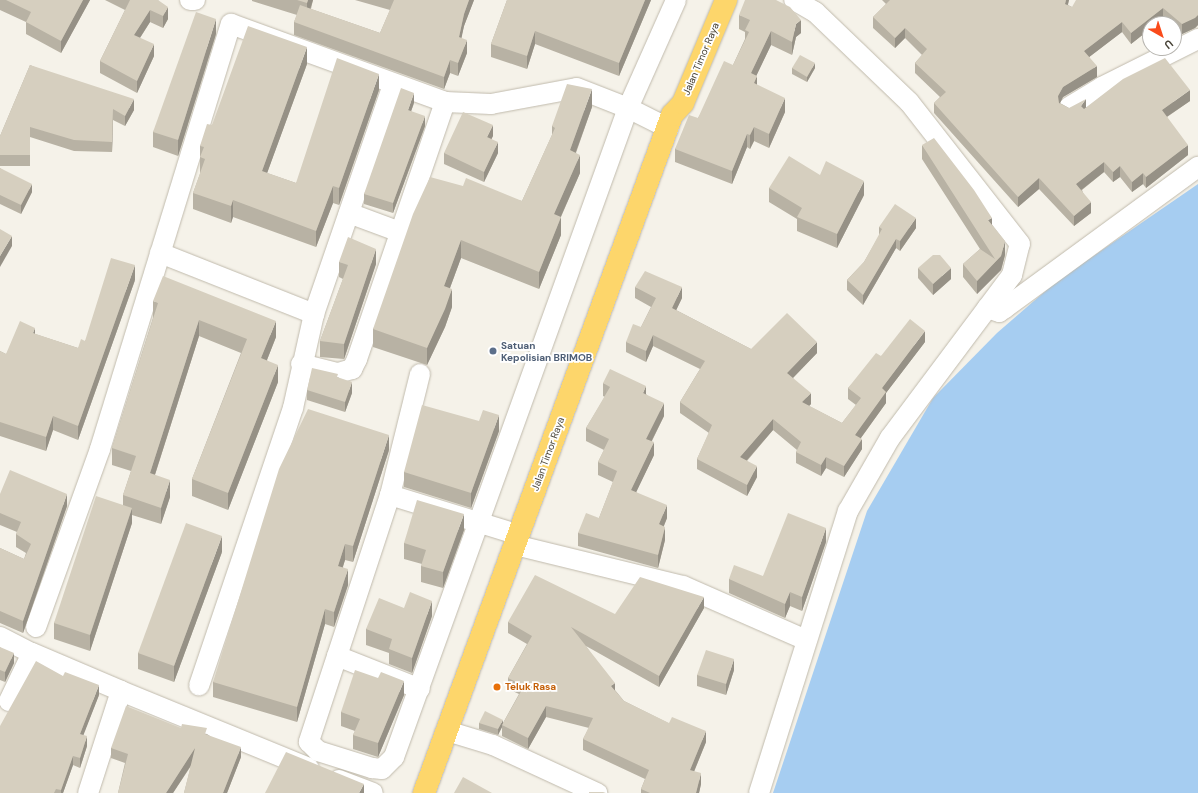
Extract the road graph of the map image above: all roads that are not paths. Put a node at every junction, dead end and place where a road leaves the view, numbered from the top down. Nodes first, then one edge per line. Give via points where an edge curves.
1 (190, 0) edge
2 (195, 0) edge
3 (676, 0) edge
4 (710, 0) edge
5 (726, 0) edge
6 (794, 0) edge
7 (1198, 39) edge
8 (393, 85) junction
9 (445, 102) junction
10 (1069, 107) edge
11 (628, 108) junction
12 (670, 121) junction
13 (1198, 167) edge
14 (349, 213) junction
15 (400, 232) junction
16 (160, 253) junction
17 (987, 308) junction
18 (314, 314) junction
19 (300, 364) junction
20 (420, 374) dead end
21 (293, 408) junction
22 (314, 414) edge
23 (386, 435) edge
24 (405, 443) junction
25 (390, 495) junction
26 (480, 524) junction
27 (517, 540) junction
28 (36, 627) dead end
29 (0, 637) edge
30 (806, 640) junction
31 (32, 653) junction
32 (337, 656) junction
33 (199, 686) dead end
34 (420, 689) junction
35 (121, 691) junction
36 (9, 701) dead end
37 (447, 731) junction
38 (88, 793) edge
39 (372, 793) edge
40 (424, 793) edge
41 (597, 793) edge
42 (759, 793) edge

1 - 2 street
3 - 11 street
4 - 12 highway, Jalan Timor Raya via 670,98
5 - 12 highway, Jalan Timor Raya via 683,103
6 - 17 street via 815,12 909,102 1014,232 1020,244 1019,256 1012,275
7 - 10 street via 1102,86
8 - 9 street
8 - 14 street
8 - 16 street via 231,24
9 - 11 street via 492,104 577,88
9 - 15 street
11 - 12 street
11 - 26 street
12 - 27 highway, Jalan Timor Raya
13 - 17 street via 1098,242 1082,249 999,312
14 - 15 street
14 - 18 street
15 - 19 street via 352,369 338,373
16 - 18 street
16 - 28 street via 100,449
17 - 30 street via 890,438 864,481 848,511
18 - 19 street
19 - 21 street
20 - 24 street
21 - 22 street
21 - 33 street
23 - 24 street
24 - 25 street
25 - 26 street
25 - 32 street
26 - 27 street
26 - 34 street
27 - 30 street via 683,586
27 - 37 highway, Jalan Timor Raya
29 - 31 street
30 - 42 street
31 - 35 street
31 - 36 street
32 - 34 street
32 - 34 street via 309,742 318,751 382,769 394,757
35 - 38 street
35 - 39 street
37 - 40 highway, Jalan Timor Raya
37 - 41 street via 493,745

